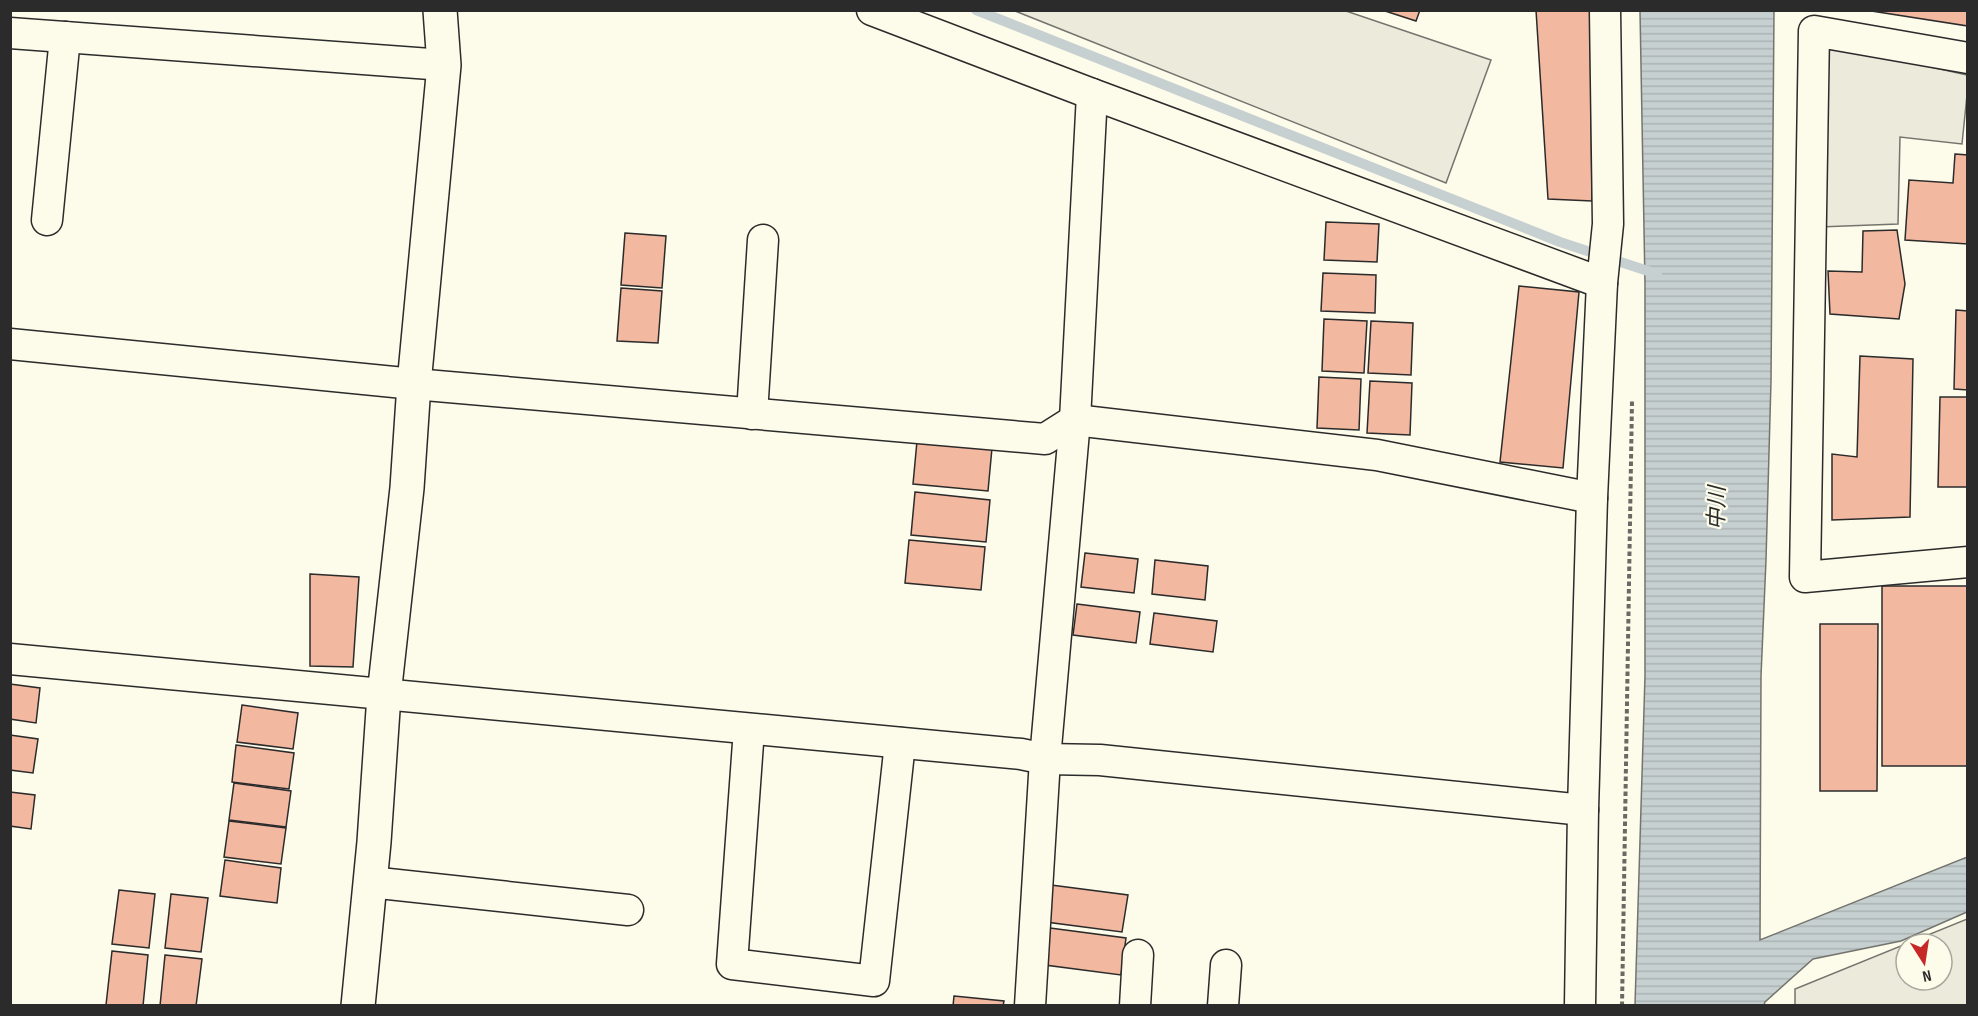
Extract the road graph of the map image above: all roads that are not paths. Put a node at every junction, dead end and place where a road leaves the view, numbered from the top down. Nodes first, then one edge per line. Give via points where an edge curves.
1 (440, 10) edge
2 (872, 10) edge
3 (1605, 10) edge
4 (10, 33) edge
5 (65, 37) junction
6 (1968, 58) edge
7 (444, 65) junction
8 (1092, 94) junction
9 (47, 220) dead end
10 (763, 240) dead end
11 (1602, 277) junction
12 (10, 344) edge
13 (414, 384) junction
14 (752, 414) junction
15 (1075, 420) junction
16 (1593, 498) junction
17 (1968, 562) edge
18 (10, 658) edge
19 (384, 695) junction
20 (749, 729) junction
21 (900, 743) junction
22 (1045, 759) junction
23 (1583, 810) junction
24 (370, 882) junction
25 (628, 910) dead end
26 (1138, 955) dead end
27 (1226, 965) dead end
28 (358, 1005) edge
29 (1030, 1005) edge
30 (1135, 1005) edge
31 (1223, 1005) edge
32 (1580, 1005) edge

1 - 7 street
2 - 8 street
3 - 11 street via 1608,224
4 - 5 street
5 - 7 street
5 - 9 street
6 - 17 street via 1814,31 1805,577
7 - 13 street
8 - 11 street
8 - 15 street
10 - 14 street
11 - 16 street
12 - 13 street
13 - 14 street
13 - 19 street via 407,488
14 - 15 street via 1045,439
15 - 16 street via 1377,455
15 - 22 street
16 - 23 street
18 - 19 street
19 - 20 street
19 - 24 street
20 - 21 street
20 - 21 street via 732,964 874,981
21 - 22 street
22 - 23 street via 1100,760
22 - 29 street
23 - 32 street
24 - 25 street
24 - 28 street
26 - 30 street
27 - 31 street

